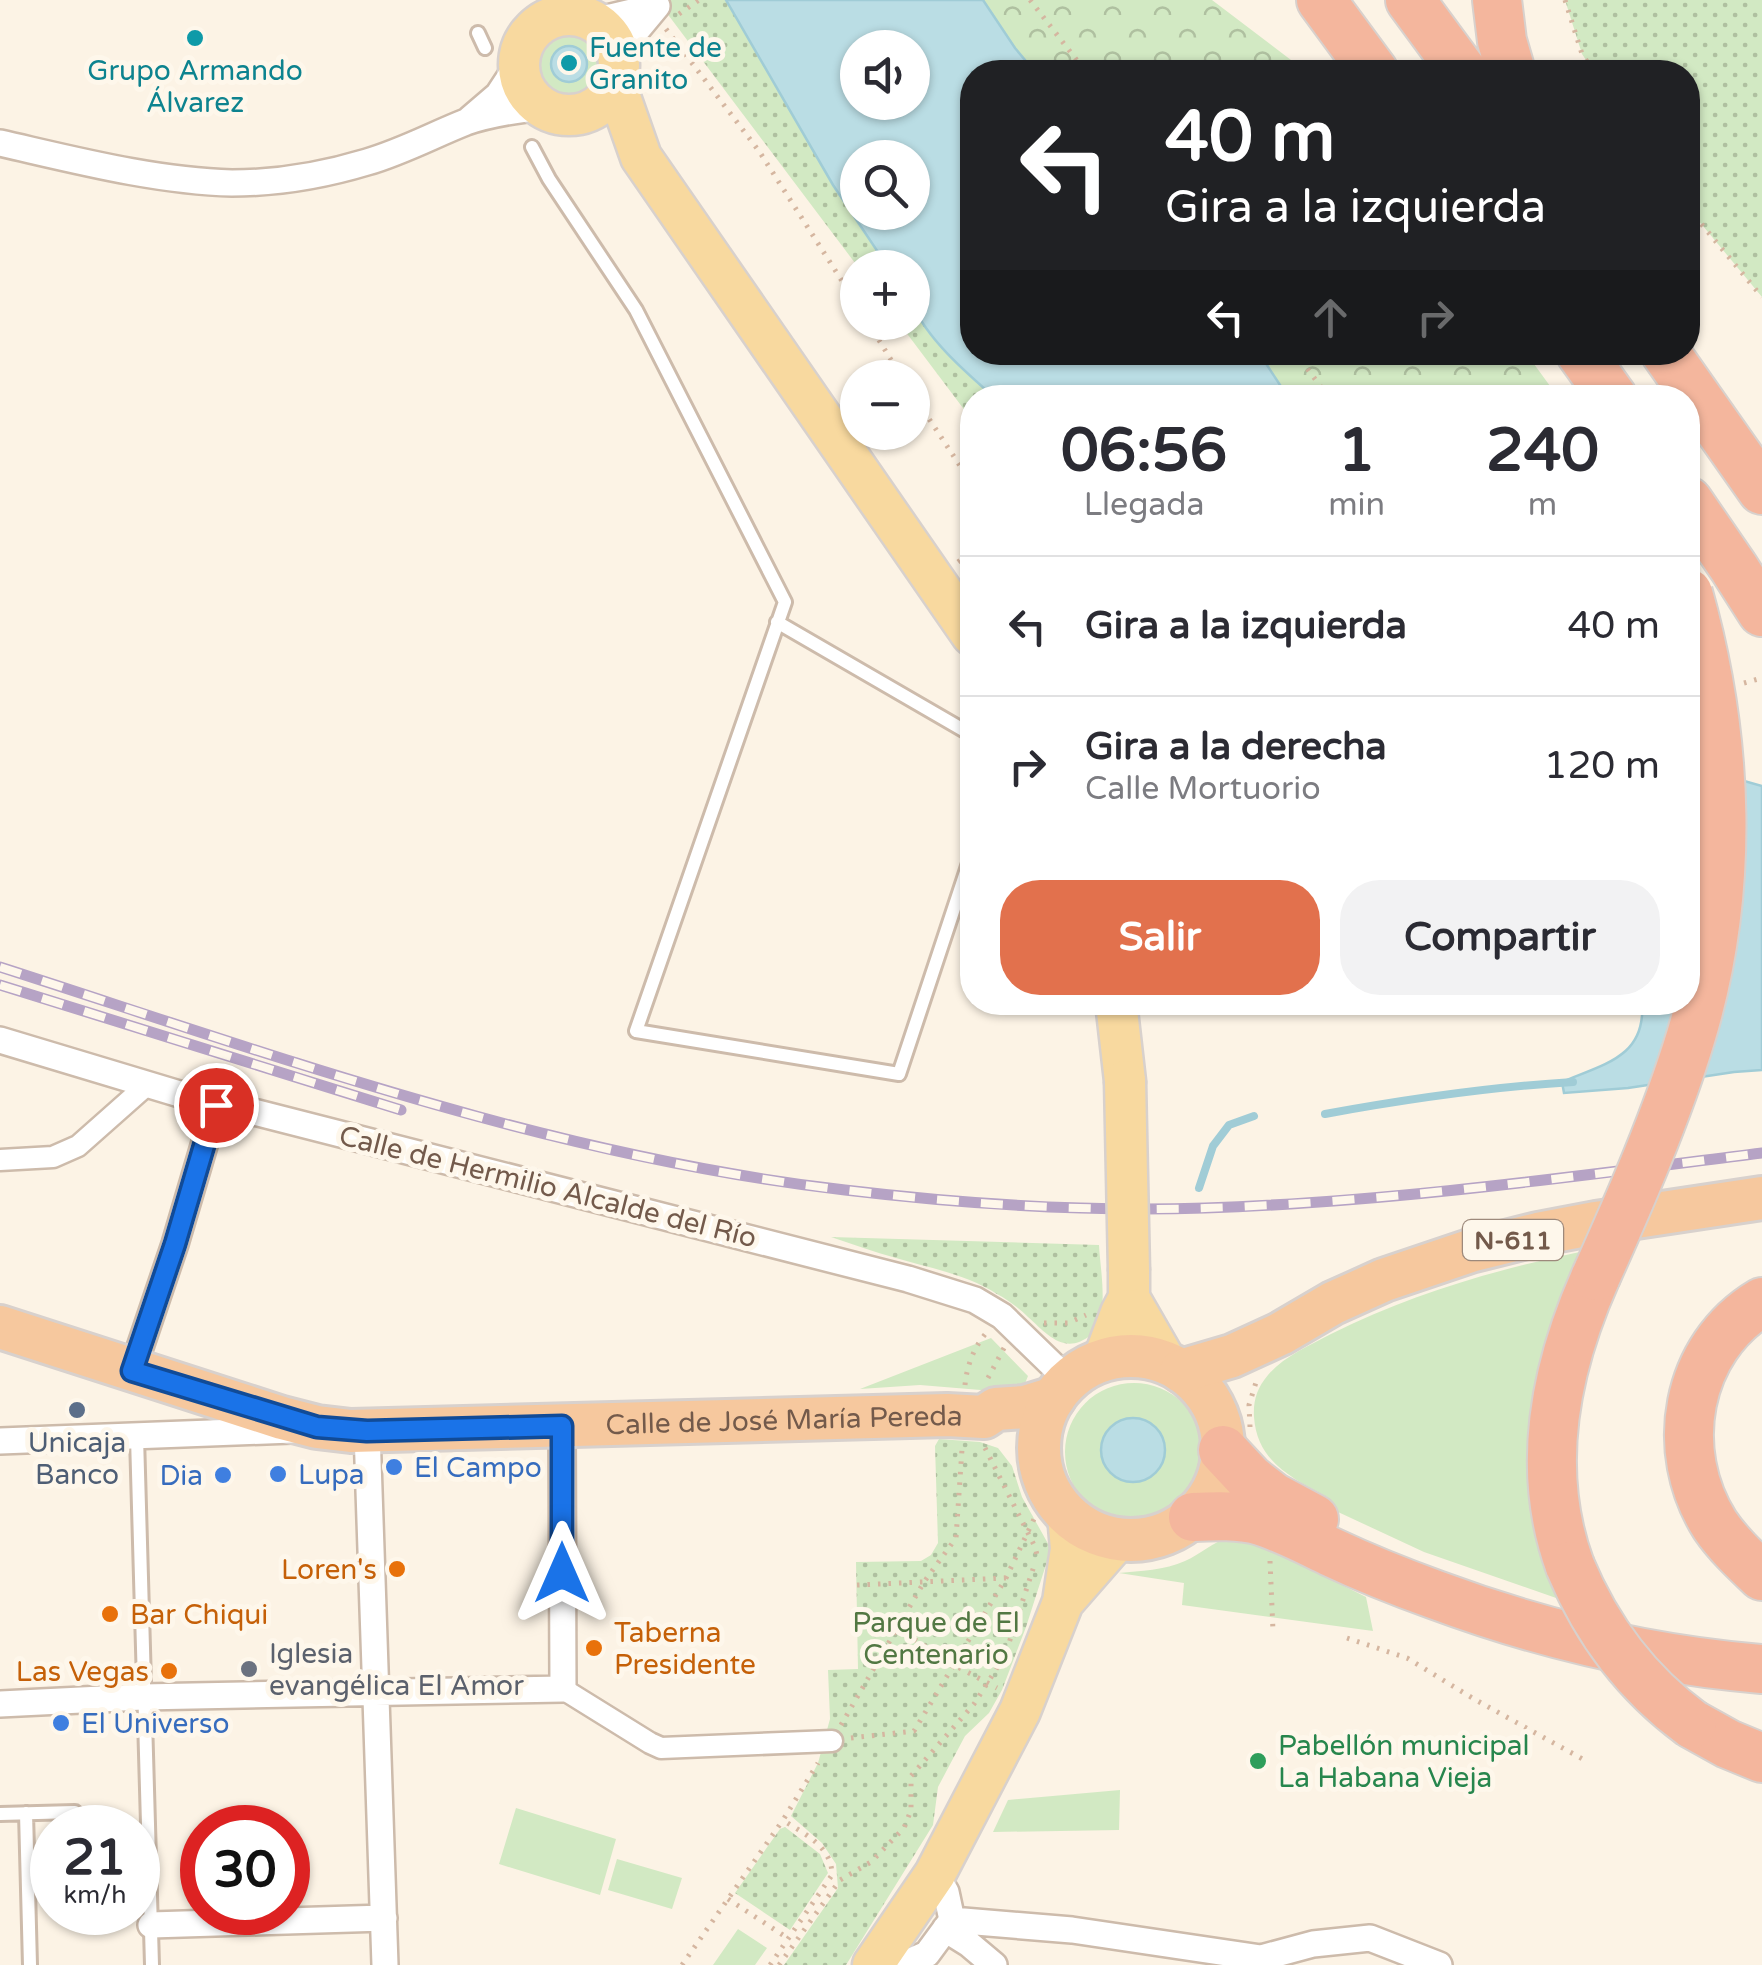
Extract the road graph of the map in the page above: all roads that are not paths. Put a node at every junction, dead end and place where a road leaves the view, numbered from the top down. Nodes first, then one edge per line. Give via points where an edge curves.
1 (1319, 0) edge
2 (1410, 0) edge
3 (1497, 0) edge
4 (576, 12) edge
5 (478, 33) dead end
6 (518, 35) edge
7 (1362, 60) edge
8 (1454, 60) edge
9 (1508, 60) edge
10 (616, 69) junction
11 (559, 111) junction
12 (467, 122) junction
13 (0, 143) edge
14 (532, 147) dead end
15 (641, 157) junction
16 (1696, 365) edge
17 (1700, 402) edge
18 (1762, 479) edge
19 (1762, 490) edge
20 (1700, 518) edge
21 (1762, 612) edge
22 (960, 618) edge
23 (777, 622) junction
24 (1700, 643) edge
25 (960, 727) edge
26 (960, 890) edge
27 (1700, 1000) edge
28 (1117, 1015) edge
29 (1696, 1015) edge
30 (0, 1040) edge
31 (148, 1084) junction
32 (216, 1105) junction
33 (0, 1160) edge
34 (1762, 1198) edge
35 (1129, 1285) junction
36 (1762, 1302) edge
37 (0, 1328) edge
38 (1273, 1352) junction
39 (1174, 1367) junction
40 (132, 1371) junction
41 (1075, 1380) junction
42 (970, 1419) junction
43 (562, 1426) junction
44 (317, 1427) junction
45 (367, 1431) junction
46 (1231, 1436) junction
47 (137, 1437) junction
48 (0, 1442) edge
49 (1040, 1458) junction
50 (1051, 1517) junction
51 (1193, 1517) junction
52 (1118, 1539) junction
53 (1762, 1576) edge
54 (1063, 1602) junction
55 (1762, 1648) edge
56 (1762, 1669) edge
57 (563, 1689) junction
58 (376, 1693) junction
59 (142, 1696) junction
60 (0, 1704) edge
61 (832, 1741) road end
62 (1762, 1758) edge
63 (146, 1805) edge
64 (0, 1814) edge
65 (26, 1814) junction
66 (30, 1814) edge
67 (935, 1874) junction
68 (384, 1918) junction
69 (160, 1925) edge
70 (948, 1925) junction
71 (150, 1935) edge
72 (927, 1960) edge
73 (30, 1965) edge
74 (152, 1965) edge
75 (385, 1965) edge
76 (873, 1965) edge
77 (902, 1965) edge
78 (994, 1965) edge
79 (1439, 1965) edge

1 - 7 highway
2 - 8 highway
3 - 9 highway
4 - 6 main road
4 - 10 main road via 612,41
4 - 10 street via 657,6
5 - 6 lane
6 - 11 main road via 524,88
6 - 12 street via 498,94
10 - 11 main road via 600,104
10 - 15 main road
11 - 12 street via 512,110
11 - 15 main road
12 - 13 street via 367,162 254,182 173,177
14 - 23 lane via 636,310 785,602
15 - 22 main road
16 - 18 highway
17 - 19 highway
20 - 21 highway
23 - 25 lane
23 - 26 lane via 636,1031 899,1074
24 - 27 highway, bridge via 1720,768 1721,850
28 - 35 main road, bridge
29 - 62 highway, bridge via 1676,1081 1568,1351 1552,1430 1553,1497 1570,1566 1618,1654 1692,1724
30 - 31 street, Calle de Hermilio Alcalde del Río
31 - 32 street, Calle de Hermilio Alcalde del Río
31 - 33 street via 78,1146 53,1157
32 - 40 street
32 - 41 street, Calle de Hermilio Alcalde del Río via 908,1278 989,1307
34 - 38 highway, N-611 via 1500,1243 1333,1303
35 - 39 main road
35 - 41 main road via 1121,1313
36 - 53 highway via 1732,1326 1706,1362 1694,1391 1688,1446 1692,1474 1716,1525
37 - 40 highway, Calle de José María Pereda / N-611
38 - 39 highway, N-611
38 - 46 highway, N-611 via 1245,1370
39 - 41 highway, N-611 via 1130,1356
39 - 46 highway via 1196,1384
40 - 44 highway, Calle de José María Pereda / N-611
41 - 42 highway, Calle de José María Pereda / N-611 via 1026,1407
41 - 49 highway via 1048,1410
42 - 43 highway, Calle de José María Pereda / N-611 via 947,1414
42 - 49 highway, Calle de José María Pereda
43 - 45 highway, Calle de José María Pereda / N-611
43 - 57 street
44 - 45 highway, Calle de José María Pereda / N-611
44 - 47 street
45 - 58 street
46 - 51 highway, N-611 via 1215,1486
46 - 55 highway via 1250,1479 1273,1497 1379,1549 1524,1601 1627,1628
47 - 48 street
47 - 59 lane
49 - 50 highway via 1052,1495
50 - 52 highway
50 - 54 main road via 1071,1549
51 - 52 highway via 1158,1536
51 - 56 highway via 1258,1520 1392,1579 1557,1634 1638,1653
52 - 54 main road
54 - 67 main road via 1020,1711
57 - 58 street
57 - 61 street via 661,1748
58 - 59 street
58 - 68 street
59 - 60 street
59 - 63 lane
64 - 65 lane
65 - 66 lane
65 - 73 lane
67 - 70 street via 946,1892
67 - 76 main road
68 - 69 street
68 - 75 street
70 - 72 street
70 - 78 street
70 - 79 street via 1072,1930 1261,1958 1370,1938
71 - 74 lane
72 - 77 street

